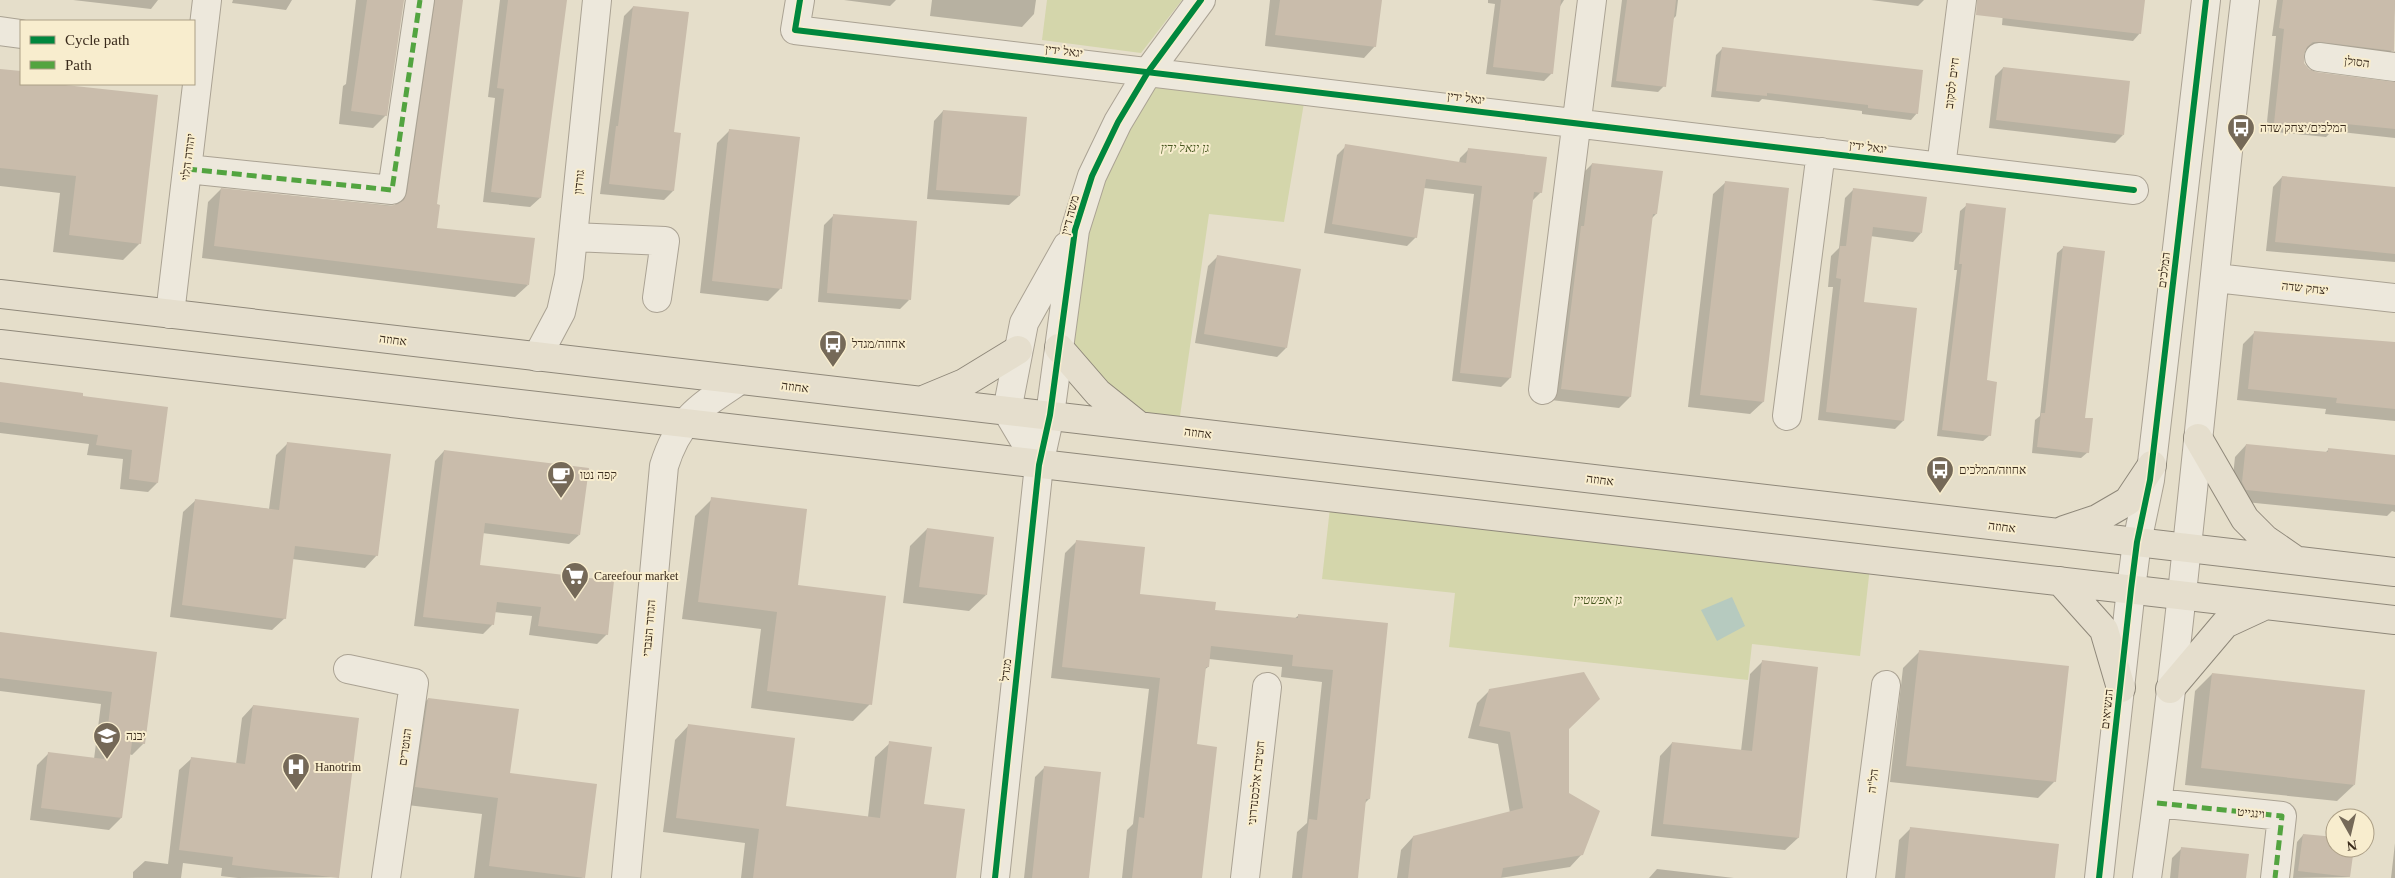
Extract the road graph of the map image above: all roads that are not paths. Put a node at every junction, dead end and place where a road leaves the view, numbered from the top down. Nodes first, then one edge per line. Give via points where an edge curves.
1 (207, 0) edge
2 (420, 0) edge
3 (597, 0) edge
4 (800, 0) edge
5 (1201, 0) edge
6 (1592, 0) edge
7 (1962, 0) edge
8 (2206, 0) edge
9 (2245, 0) edge
10 (0, 31) edge
11 (20, 34) edge
12 (197, 53) edge
13 (2319, 57) dead end
14 (2395, 67) edge
15 (1148, 72) junction
16 (195, 76) edge
17 (194, 85) edge
18 (1578, 123) junction
19 (1821, 152) junction
20 (1941, 167) junction
21 (187, 169) junction
22 (2134, 190) dead end
23 (1075, 230) junction
24 (573, 237) junction
25 (2216, 278) junction
26 (0, 294) edge
27 (657, 298) dead end
28 (2395, 298) edge
29 (170, 314) junction
30 (0, 344) edge
31 (1058, 348) junction
32 (1018, 350) junction
33 (537, 357) junction
34 (740, 380) junction
35 (1543, 390) dead end
36 (920, 401) junction
37 (1006, 411) junction
38 (1050, 415) junction
39 (1786, 416) dead end
40 (684, 423) junction
41 (1138, 425) junction
42 (2198, 438) junction
43 (1039, 464) junction
44 (2152, 466) junction
45 (2055, 533) junction
46 (2137, 542) junction
47 (2186, 548) junction
48 (2298, 561) junction
49 (2395, 572) edge
50 (2060, 581) junction
51 (2132, 589) junction
52 (2180, 595) junction
53 (2266, 605) junction
54 (2395, 620) edge
55 (348, 670) dead end
56 (1886, 685) dead end
57 (1267, 687) dead end
58 (2120, 688) junction
59 (2170, 689) junction
60 (2157, 803) junction
61 (386, 878) edge
62 (626, 878) edge
63 (995, 878) edge
64 (1245, 878) edge
65 (1861, 878) edge
66 (2100, 878) edge
67 (2147, 878) edge
68 (2275, 878) edge

1 - 12 street, יהודה הלוי
2 - 21 street via 392,190
3 - 24 street, גורדון
4 - 15 street, יגאל ידין via 795,30
5 - 15 street, משה דיין
6 - 18 street
7 - 20 street, חיים לסקוב
8 - 44 street, המלכים
9 - 25 street
10 - 11 street
12 - 16 street, יהודה הלוי
13 - 14 street, הסולן
15 - 18 street, יגאל ידין
15 - 23 street, משה דיין via 1118,122 1092,176
17 - 21 street, יהודה הלוי
18 - 19 street, יגאל ידין
18 - 35 street
19 - 20 street, יגאל ידין
19 - 39 street
20 - 22 street, יגאל ידין
21 - 29 street, יהודה הלוי
23 - 31 street, משה דיין
23 - 32 street, משה דיין via 1024,323
24 - 27 street via 665,241
24 - 33 street, גורדון via 561,312
25 - 28 street, יצחק שדה
25 - 42 street
26 - 29 main road, אחוזה
29 - 33 main road, אחוזה
30 - 40 main road
31 - 38 street, משה דיין
31 - 41 main road via 1098,393
32 - 36 main road via 964,383
32 - 37 street, משה דיין
33 - 34 main road, אחוזה
34 - 36 main road, אחוזה
34 - 40 street, הגדוד העברי via 711,399
36 - 37 main road, אחוזה
37 - 38 main road, אחוזה
37 - 43 street
38 - 41 main road, אחוזה
38 - 43 street, משה דיין
40 - 43 main road
40 - 62 street, הגדוד העברי via 671,444 664,466
41 - 45 main road, אחוזה
42 - 47 street
42 - 48 main road via 2245,519 2265,539
43 - 50 main road
43 - 63 street, מגדל
44 - 45 main road via 2128,501 2097,519
44 - 46 street, המלכים
45 - 46 main road, אחוזה
46 - 47 main road, אחוזה
46 - 51 street, הנשיאים
47 - 48 main road, אחוזה
47 - 52 street
48 - 49 main road, אחוזה
50 - 51 main road
50 - 58 main road via 2104,630
51 - 52 main road
51 - 58 street, הנשיאים
52 - 53 main road
52 - 59 street
53 - 54 main road
53 - 59 main road via 2225,624
55 - 61 street, הנוטרים via 414,683
56 - 65 street, הל"ה
57 - 64 street, חטיבת אלכסנדרוני
58 - 66 street, הנשיאים
59 - 60 street
60 - 67 street
60 - 68 street, וינגייט via 2282,816

